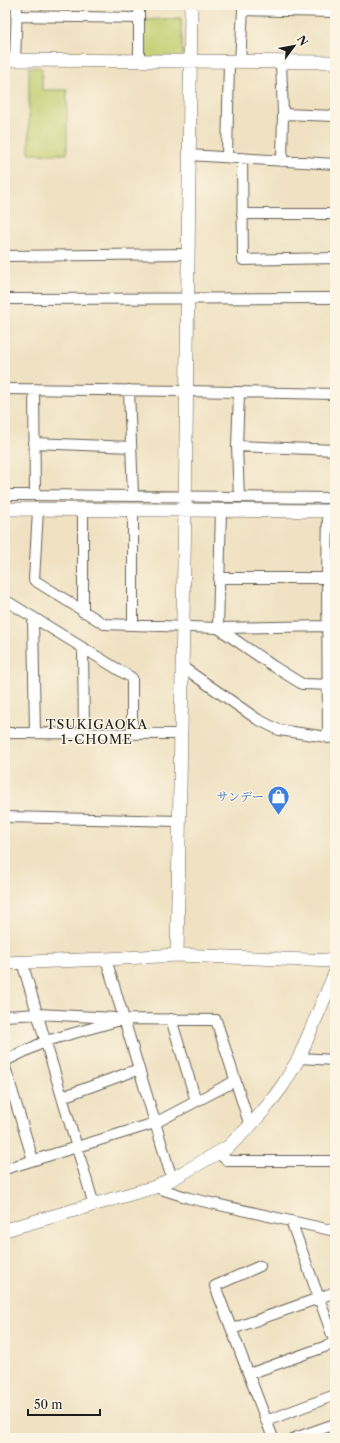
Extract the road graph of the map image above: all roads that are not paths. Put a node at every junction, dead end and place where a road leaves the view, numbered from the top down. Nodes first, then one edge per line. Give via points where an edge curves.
1 (17, 5) edge
2 (139, 5) edge
3 (191, 5) edge
4 (242, 8) edge
5 (335, 12) edge
6 (16, 16) junction
7 (139, 18) junction
8 (10, 60) edge
9 (139, 62) junction
10 (190, 62) junction
11 (234, 62) junction
12 (281, 62) junction
13 (335, 62) edge
14 (283, 114) junction
15 (335, 116) edge
16 (189, 155) junction
17 (227, 157) junction
18 (242, 158) junction
19 (282, 161) junction
20 (335, 164) edge
21 (242, 214) junction
22 (335, 214) edge
23 (188, 254) junction
24 (5, 256) edge
25 (335, 258) edge
26 (187, 298) junction
27 (335, 298) edge
28 (5, 299) edge
29 (5, 389) edge
30 (34, 390) junction
31 (129, 390) junction
32 (186, 391) junction
33 (239, 393) junction
34 (335, 394) edge
35 (34, 443) junction
36 (237, 446) junction
37 (131, 447) junction
38 (335, 450) edge
39 (5, 495) edge
40 (35, 495) junction
41 (132, 495) junction
42 (185, 496) junction
43 (238, 497) junction
44 (335, 498) edge
45 (5, 509) edge
46 (38, 510) junction
47 (84, 510) junction
48 (133, 510) junction
49 (184, 510) junction
50 (220, 510) junction
51 (332, 511) edge
52 (219, 578) junction
53 (331, 579) edge
54 (5, 600) edge
55 (83, 612) junction
56 (33, 617) junction
57 (133, 625) junction
58 (327, 626) junction
59 (184, 627) junction
60 (218, 628) junction
61 (84, 648) junction
62 (184, 668) junction
63 (331, 684) edge
64 (5, 733) edge
65 (35, 733) junction
66 (84, 733) junction
67 (132, 734) junction
68 (182, 734) junction
69 (332, 738) edge
70 (5, 817) edge
71 (180, 822) junction
72 (178, 954) junction
73 (106, 959) junction
74 (335, 961) edge
75 (22, 962) junction
76 (5, 963) edge
77 (335, 973) edge
78 (38, 1014) junction
79 (5, 1016) edge
80 (124, 1019) junction
81 (171, 1019) junction
82 (46, 1041) junction
83 (299, 1058) junction
84 (335, 1060) edge
85 (5, 1061) edge
86 (5, 1066) edge
87 (139, 1069) junction
88 (235, 1081) junction
89 (62, 1097) junction
90 (196, 1101) junction
91 (155, 1123) junction
92 (250, 1126) junction
93 (77, 1147) junction
94 (218, 1153) junction
95 (33, 1160) junction
96 (335, 1160) edge
97 (5, 1169) edge
98 (172, 1179) junction
99 (155, 1187) junction
100 (94, 1205) junction
101 (291, 1221) junction
102 (5, 1230) edge
103 (335, 1231) edge
104 (260, 1266) dead end
105 (335, 1292) edge
106 (319, 1298) junction
107 (232, 1329) junction
108 (335, 1343) edge
109 (249, 1374) junction
110 (335, 1395) edge
111 (266, 1421) junction
112 (335, 1424) edge
113 (273, 1438) edge
114 (295, 1438) edge

1 - 6 street
2 - 7 street
3 - 10 street
4 - 5 street
4 - 11 street
6 - 7 street
6 - 8 street
7 - 9 street
8 - 9 street
9 - 10 street
10 - 11 street
10 - 16 street
11 - 12 street
11 - 17 street
12 - 13 street
12 - 14 street
14 - 15 street
14 - 19 street
16 - 17 street
16 - 23 street
17 - 18 street
18 - 19 street
18 - 21 street
19 - 20 street
21 - 22 street
21 - 25 street via 243,260
23 - 24 street
23 - 26 street
26 - 27 street
26 - 28 street
26 - 32 street
29 - 30 street
30 - 31 street
30 - 35 street
31 - 32 street
31 - 37 street
32 - 33 street
32 - 42 street
33 - 34 street
33 - 36 street
35 - 37 street
35 - 40 street
36 - 38 street
36 - 43 street
37 - 41 street
39 - 40 street
40 - 41 street
41 - 42 street
42 - 43 street
42 - 49 street
43 - 44 street
45 - 46 street
46 - 47 street
46 - 55 street via 34,580
47 - 48 street
47 - 55 street
48 - 49 street
48 - 57 street
49 - 50 street
49 - 59 street
50 - 51 street
50 - 52 street
51 - 53 street
52 - 53 street
52 - 60 street
53 - 58 street
54 - 56 street
55 - 57 street via 104,624
56 - 61 street
56 - 65 street
57 - 59 street
58 - 60 street
58 - 63 street
59 - 60 street
59 - 62 street
60 - 63 street via 302,684
61 - 66 street
61 - 67 street via 132,678
62 - 68 street
62 - 69 street via 257,719 279,730
63 - 69 street
64 - 65 street
65 - 66 street
66 - 67 street
67 - 68 street
68 - 71 street
70 - 71 street
71 - 72 street
72 - 73 street
72 - 74 street
73 - 75 street
73 - 80 street
75 - 76 street
75 - 78 street
77 - 83 street
78 - 79 street
78 - 80 street
78 - 82 street
80 - 81 street
80 - 82 street
80 - 87 street
81 - 88 street via 216,1020
81 - 90 street
82 - 85 street
82 - 89 street
83 - 84 street
83 - 92 street via 283,1085
86 - 95 street
87 - 89 street
87 - 91 street
88 - 90 street
88 - 92 street
89 - 93 street
90 - 91 street
91 - 93 street
91 - 98 street
92 - 94 street
93 - 95 street
93 - 100 street
94 - 96 street via 228,1161
94 - 98 street
95 - 97 street
98 - 99 street
99 - 100 street
99 - 101 street via 189,1198
100 - 102 street
101 - 103 street
101 - 106 street
104 - 107 street via 215,1286
105 - 106 street
106 - 107 street
106 - 108 street
107 - 109 street
108 - 109 street
109 - 111 street
110 - 111 street
111 - 113 street
112 - 114 street

